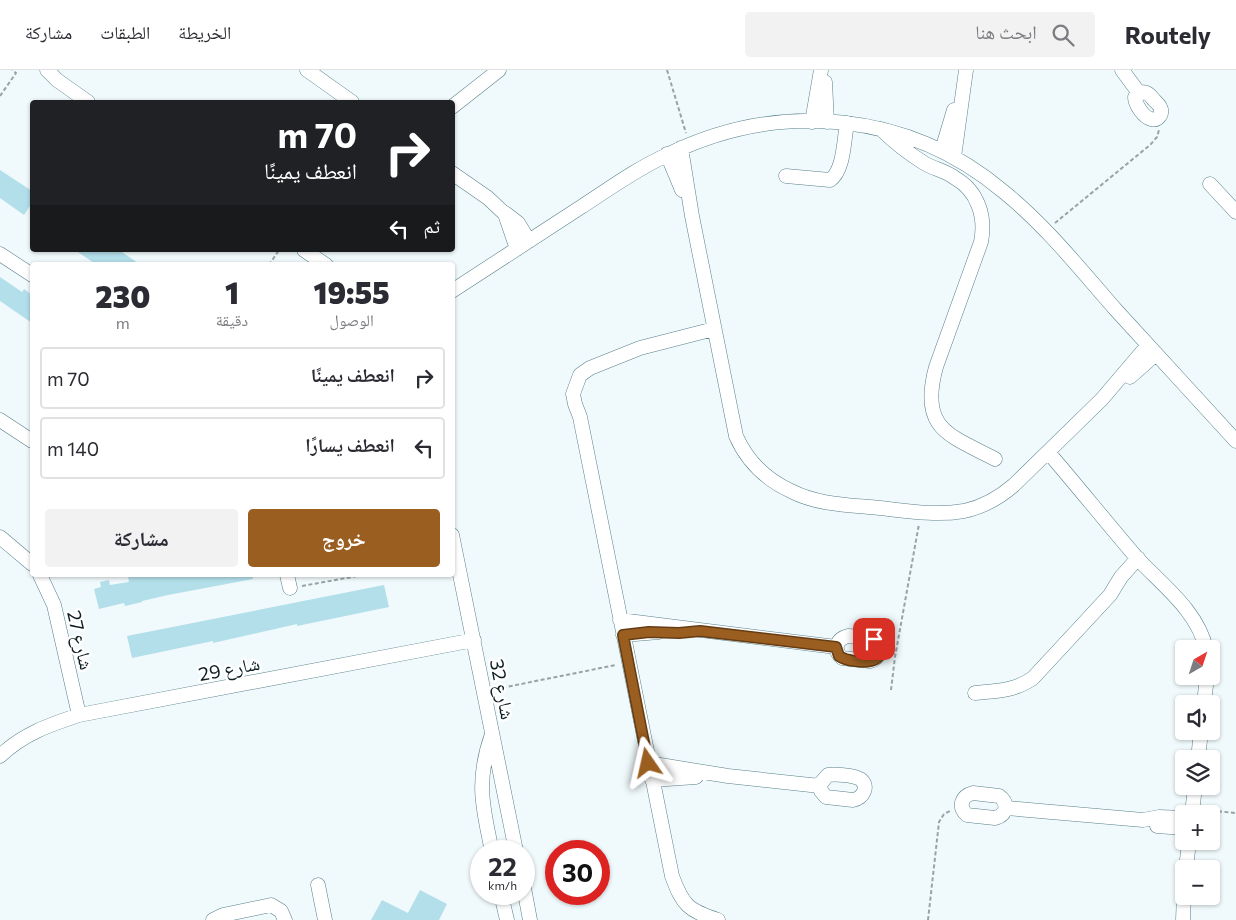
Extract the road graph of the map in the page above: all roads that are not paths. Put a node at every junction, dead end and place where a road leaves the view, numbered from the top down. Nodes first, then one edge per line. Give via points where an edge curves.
1 (47, 70) edge
2 (307, 70) edge
3 (499, 70) edge
4 (821, 70) edge
5 (826, 70) edge
6 (966, 70) edge
7 (1122, 70) edge
8 (85, 100) edge
9 (349, 100) edge
10 (455, 105) edge
11 (1158, 118) road end
12 (812, 122) junction
13 (827, 122) junction
14 (847, 123) junction
15 (880, 128) junction
16 (685, 146) junction
17 (667, 154) junction
18 (948, 154) junction
19 (455, 175) edge
20 (786, 176) dead end
21 (1210, 184) dead end
22 (1236, 212) edge
23 (505, 213) junction
24 (692, 216) junction
25 (529, 241) junction
26 (517, 249) junction
27 (307, 252) edge
28 (0, 254) edge
29 (322, 262) edge
30 (30, 274) edge
31 (455, 289) edge
32 (714, 329) junction
33 (1152, 350) junction
34 (0, 420) edge
35 (30, 440) edge
36 (1236, 441) edge
37 (1048, 452) junction
38 (995, 459) dead end
39 (0, 537) edge
40 (455, 549) edge
41 (30, 562) edge
42 (1141, 562) junction
43 (44, 577) edge
44 (620, 620) junction
45 (700, 631) junction
46 (623, 635) junction
47 (474, 640) junction
48 (1204, 640) edge
49 (836, 647) dead end
50 (975, 693) dead end
51 (78, 715) junction
52 (492, 732) junction
53 (0, 756) edge
54 (648, 763) junction
55 (728, 776) junction
56 (652, 780) junction
57 (820, 786) dead end
58 (1006, 808) junction
59 (1175, 815) edge
60 (1143, 820) junction
61 (1175, 827) edge
62 (490, 840) edge
63 (514, 840) edge
64 (669, 866) junction
65 (318, 885) dead end
66 (504, 905) edge
67 (527, 905) edge
68 (213, 920) edge
69 (285, 920) edge
70 (325, 920) edge
71 (507, 920) edge
72 (530, 920) edge
73 (695, 920) edge
74 (718, 920) edge

1 - 8 street
2 - 9 street
3 - 10 street
4 - 12 street
5 - 13 street
6 - 18 street
7 - 11 street via 1139,93 1149,94 1161,108
12 - 13 street
12 - 16 street via 744,129
13 - 14 street
14 - 15 street
14 - 20 street via 839,168 834,177 830,180
15 - 18 street via 918,139
15 - 38 street via 912,155 964,184 980,208 981,242 936,367 931,399 939,427
16 - 17 street
16 - 24 street
17 - 24 street
17 - 25 street via 632,173
18 - 33 street via 1005,192 1046,230
19 - 23 street
21 - 22 street
23 - 25 street via 518,223
23 - 26 street
24 - 32 street
25 - 26 street
26 - 31 street
27 - 29 street
28 - 30 street
32 - 37 street via 736,436 745,455 758,470 791,492 816,500 921,512 964,511 1005,493
32 - 44 street via 640,348 590,368 578,380 573,394
33 - 36 street
33 - 37 street
34 - 35 street
37 - 42 street
39 - 41 street
40 - 47 street, شارع 32
42 - 48 street via 1194,619
42 - 50 street via 1129,583 1110,595 1026,683 1009,690
43 - 51 street, شارع 27 via 57,617
44 - 45 street
44 - 46 street
45 - 46 street
45 - 49 street
46 - 54 street
47 - 51 street, شارع 29
47 - 52 street, شارع 32
51 - 53 street, شارع 29 via 30,734
52 - 62 street via 484,760 481,792
52 - 63 street, شارع 32
54 - 55 street
54 - 56 street
55 - 56 street
55 - 57 street
56 - 64 street
58 - 58 street via 995,818 970,816 962,809 963,798 972,793 999,796
58 - 60 street
59 - 60 street
60 - 61 street via 1158,826
64 - 73 street via 672,899 684,914
64 - 74 street via 675,885 688,906 700,915
65 - 70 street
66 - 71 street
67 - 72 street
68 - 69 street via 271,905 281,911

